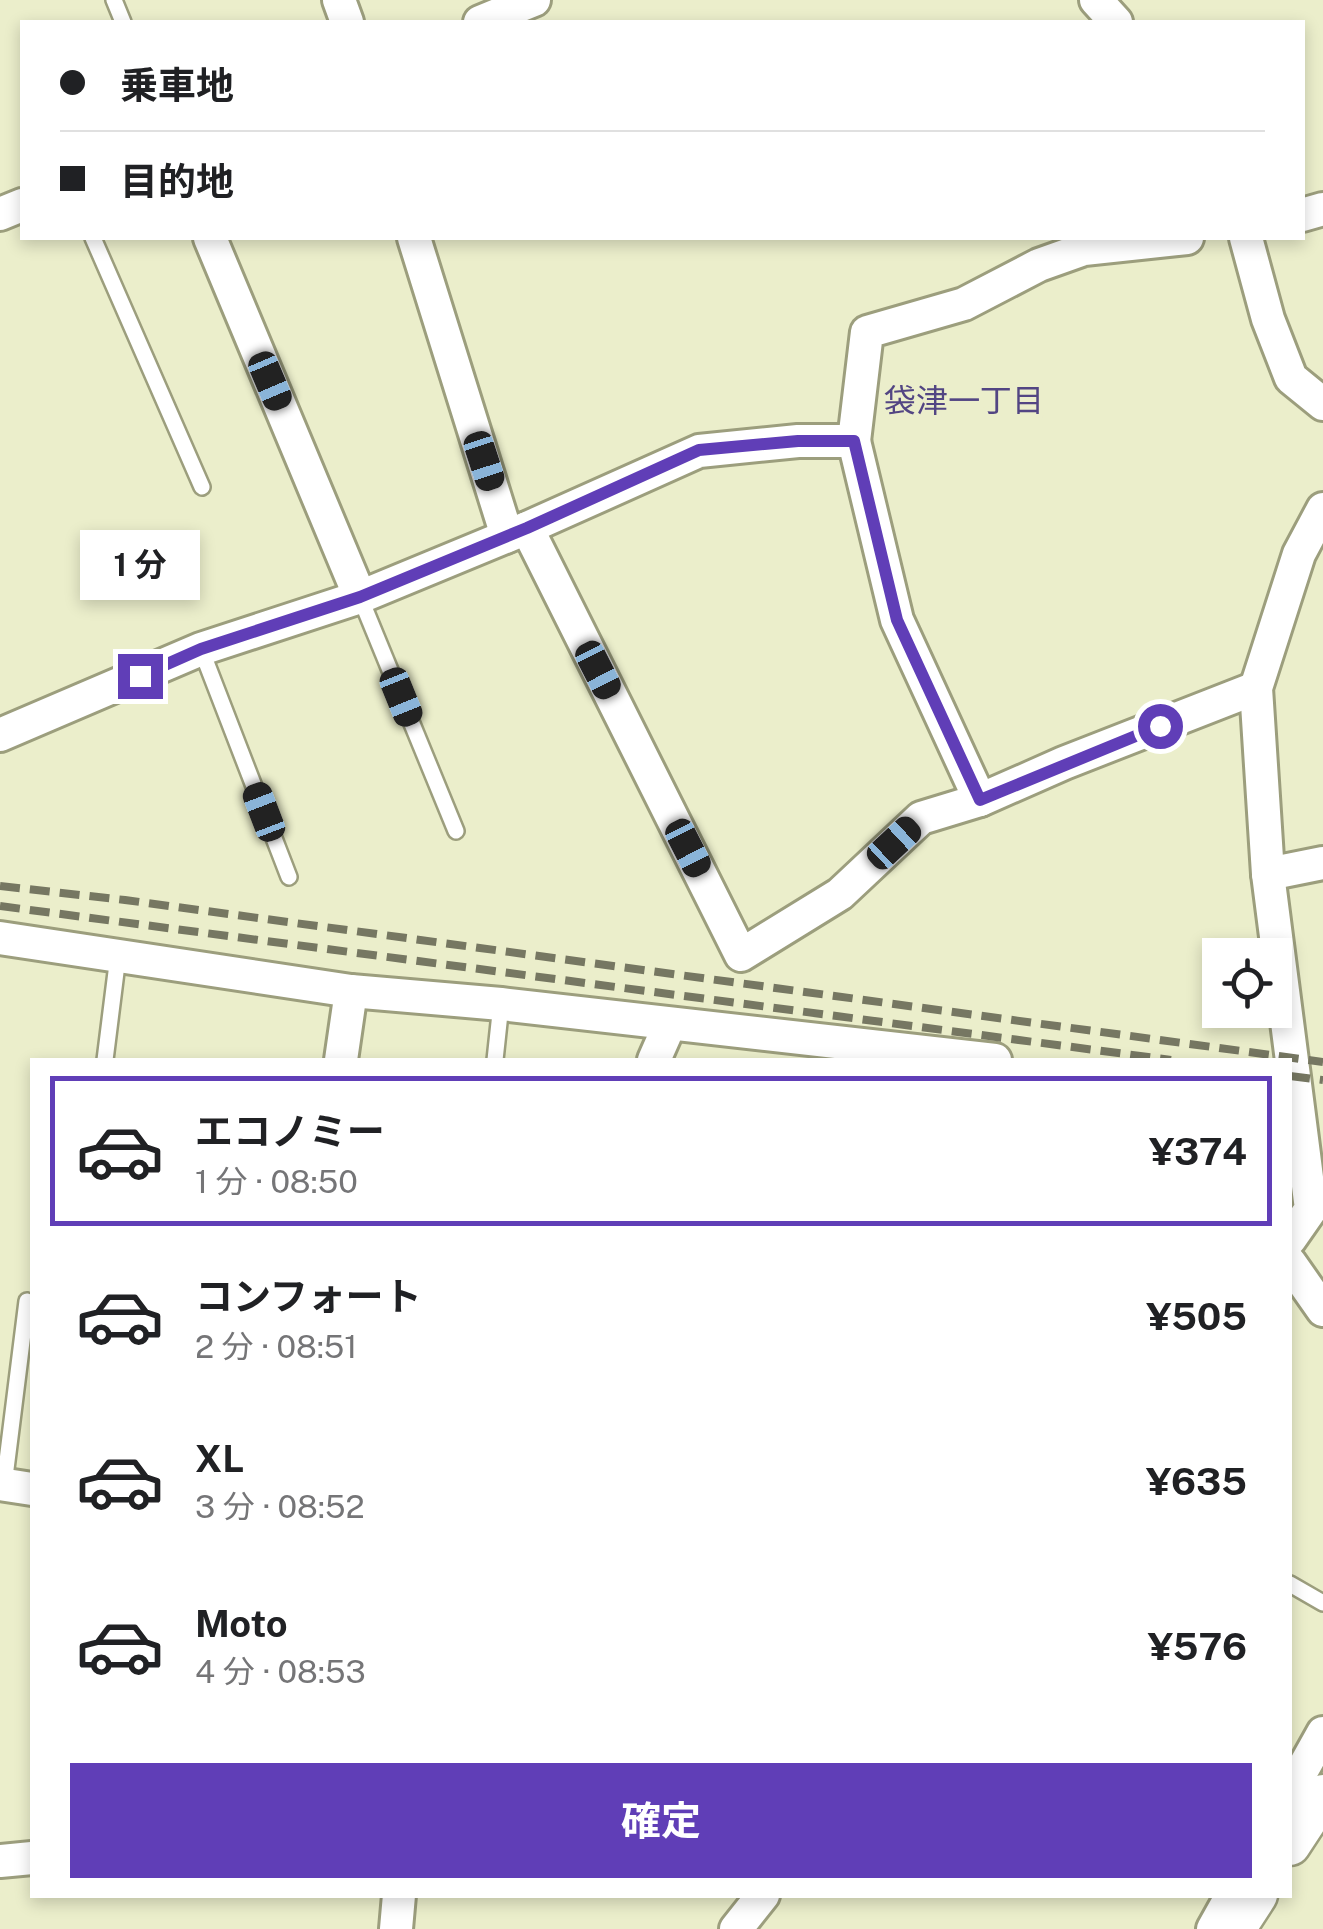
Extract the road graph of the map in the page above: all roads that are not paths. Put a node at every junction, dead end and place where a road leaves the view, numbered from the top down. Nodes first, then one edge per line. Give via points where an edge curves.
1 (534, 0) edge
2 (1096, 0) edge
3 (485, 20) edge
4 (1114, 20) edge
5 (93, 240) edge
6 (211, 240) edge
7 (415, 240) edge
8 (1168, 240) edge
9 (1247, 240) edge
10 (1323, 404) edge
11 (854, 441) junction
12 (202, 486) dead end
13 (1323, 509) edge
14 (517, 532) junction
15 (360, 597) junction
16 (201, 649) junction
17 (1256, 688) junction
18 (0, 735) edge
19 (980, 800) junction
20 (456, 831) dead end
21 (1323, 863) edge
22 (1268, 874) junction
23 (289, 877) dead end
24 (0, 938) edge
25 (118, 956) junction
26 (350, 991) junction
27 (501, 1004) junction
28 (670, 1026) junction
29 (105, 1058) edge
30 (341, 1058) edge
31 (495, 1058) edge
32 (655, 1058) edge
33 (977, 1058) edge
34 (1290, 1058) edge
35 (1292, 1072) edge
36 (1308, 1204) edge
37 (1292, 1235) edge
38 (1292, 1266) edge
39 (27, 1301) dead end
40 (1323, 1310) edge
41 (12, 1486) edge
42 (1292, 1585) edge
43 (1323, 1603) edge
44 (1323, 1733) edge
45 (1292, 1788) edge
46 (1323, 1795) edge
47 (1292, 1842) edge
48 (30, 1858) edge
49 (0, 1861) edge
50 (398, 1898) edge
51 (761, 1898) edge
52 (1230, 1898) edge
53 (1255, 1898) edge
54 (396, 1929) edge
55 (736, 1929) edge
56 (1213, 1929) edge
57 (1235, 1929) edge

1 - 3 street
2 - 4 street
5 - 12 lane
6 - 15 street
7 - 14 street
8 - 11 street via 1084,249 964,304 868,332
9 - 10 street via 1291,378
11 - 14 street via 699,450
11 - 19 street via 897,620
13 - 17 street via 1299,554
14 - 15 street
14 - 19 street via 742,954 840,894 921,818
15 - 16 street
15 - 20 lane
16 - 18 street
16 - 23 lane
17 - 19 street
17 - 22 street
21 - 22 street
22 - 34 street
24 - 25 street
25 - 26 street
25 - 29 lane
26 - 27 street
26 - 30 street
27 - 28 street
27 - 31 lane
28 - 32 street
28 - 33 street
35 - 36 street
36 - 37 street
38 - 40 street
39 - 41 lane
42 - 43 lane
44 - 45 street
46 - 47 street
48 - 49 street
50 - 54 street
51 - 55 street
52 - 56 street
53 - 57 street

